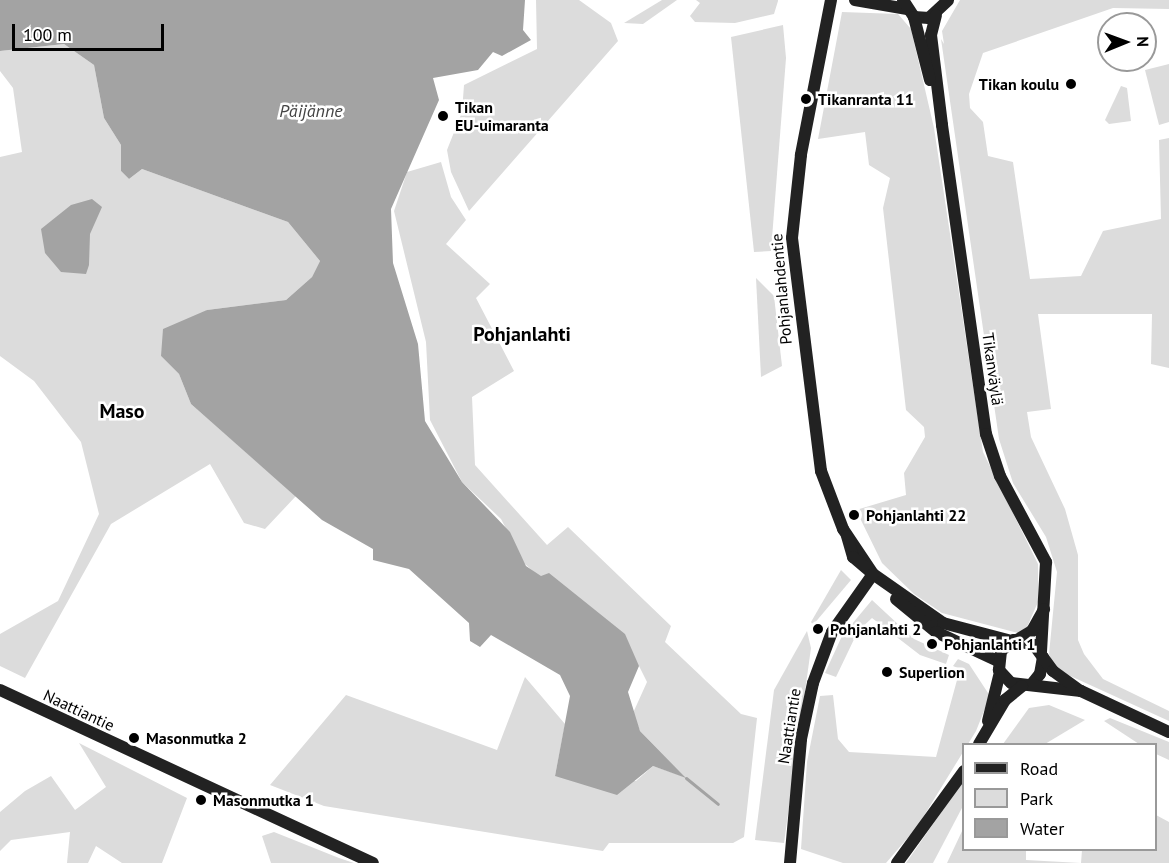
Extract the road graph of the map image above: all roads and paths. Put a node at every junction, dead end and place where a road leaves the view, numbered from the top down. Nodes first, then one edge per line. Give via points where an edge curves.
1 (831, 0) edge
2 (855, 0) edge
3 (948, 0) edge
4 (908, 8) edge
5 (936, 15) junction
6 (942, 124) junction
7 (872, 573) junction
8 (886, 584) junction
9 (1046, 605) junction
10 (1014, 640) junction
11 (1042, 654) junction
12 (999, 667) junction
13 (1026, 686) junction
14 (0, 690) edge
15 (1081, 691) junction
16 (1169, 732) edge
17 (982, 740) edge
18 (962, 772) edge
19 (373, 863) edge
20 (790, 863) edge
21 (897, 863) edge

1 - 7 street, Pohjanlahdentie via 801,155 792,238 817,454 847,536
2 - 4 street
3 - 5 street
4 - 5 street
4 - 6 street, Tikanväylä
5 - 6 street, Tikanväylä via 932,35
6 - 9 street, Tikanväylä via 986,434 1009,494 1041,546
7 - 8 street, Pohjanlahdentie
7 - 20 street, Naattiantie via 832,632 813,683
8 - 10 street, Pohjanlahdentie via 944,622
8 - 12 street, Pohjanlahdentie via 913,616
9 - 10 street via 1032,631
9 - 11 street, Tikanväylä
10 - 11 street, Pohjanlahdentie
10 - 12 street
11 - 13 street, Tikanväylä via 1040,674
11 - 15 street
12 - 13 street, Pohjanlahdentie
12 - 17 street
13 - 15 street
13 - 17 street via 1005,700
14 - 19 street, Naattiantie
15 - 16 street
18 - 21 street

